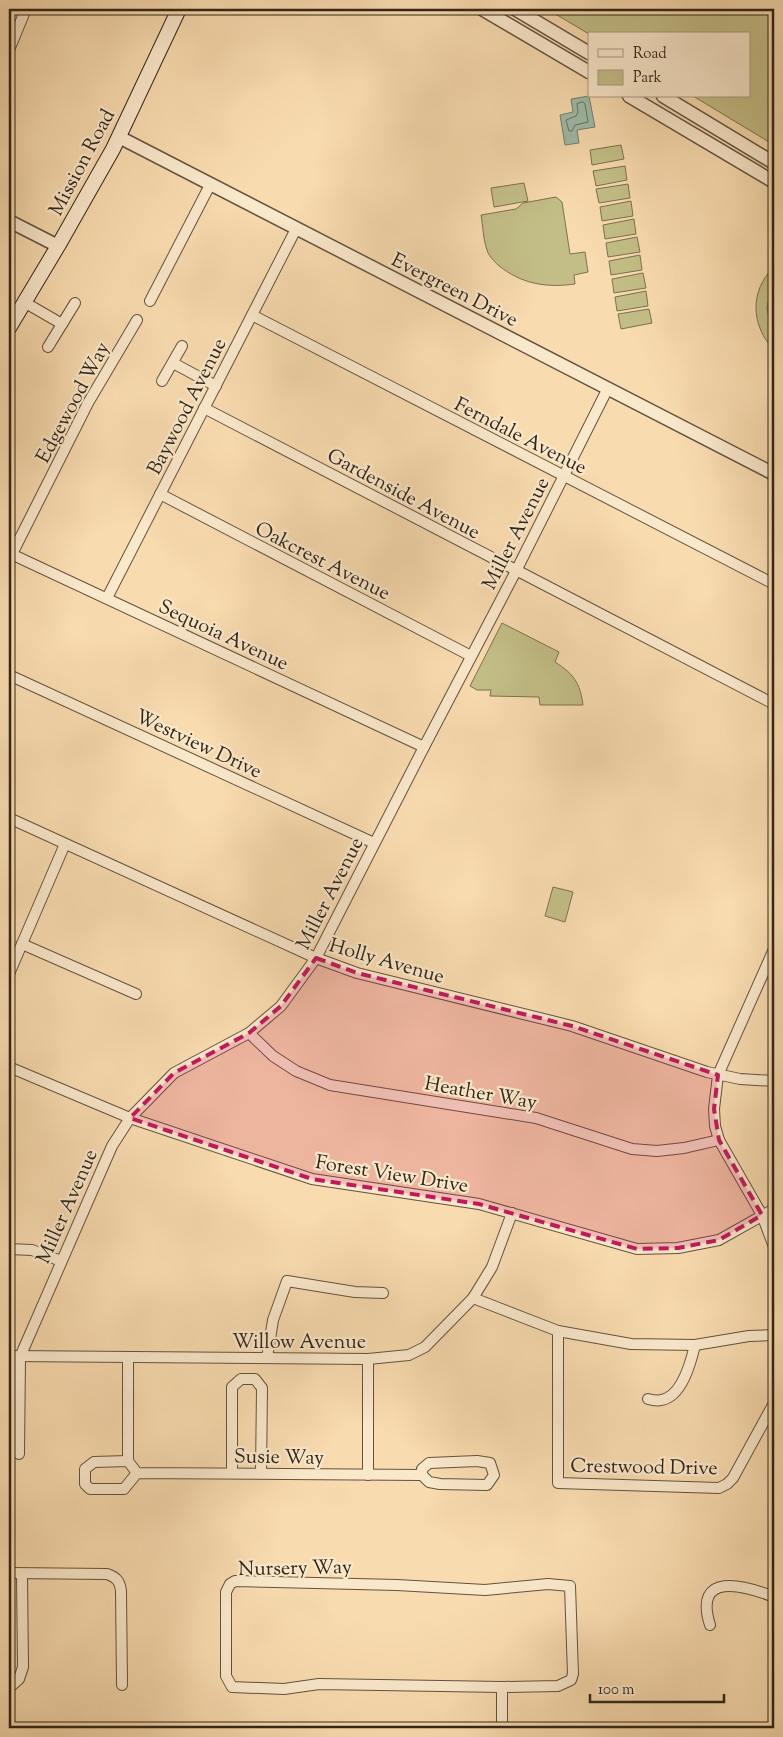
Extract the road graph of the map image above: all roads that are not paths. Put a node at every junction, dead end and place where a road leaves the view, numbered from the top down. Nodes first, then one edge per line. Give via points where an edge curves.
1 (26, 9) edge
2 (179, 9) edge
3 (482, 9) edge
4 (515, 9) edge
5 (9, 50) edge
6 (588, 52) edge
7 (588, 71) edge
8 (633, 98) edge
9 (665, 98) edge
10 (119, 137) junction
11 (774, 163) edge
12 (774, 182) edge
13 (210, 185) junction
14 (9, 221) edge
15 (296, 229) junction
16 (58, 246) junction
17 (150, 301) dead end
18 (24, 302) junction
19 (74, 303) dead end
20 (252, 315) junction
21 (137, 320) dead end
22 (62, 324) junction
23 (9, 328) edge
24 (182, 346) dead end
25 (48, 347) dead end
26 (173, 363) junction
27 (162, 381) dead end
28 (216, 386) junction
29 (608, 388) junction
30 (204, 408) junction
31 (774, 474) edge
32 (564, 476) junction
33 (160, 494) junction
34 (10, 554) edge
35 (516, 571) junction
36 (774, 584) edge
37 (107, 598) junction
38 (471, 656) junction
39 (9, 674) edge
40 (774, 704) edge
41 (424, 747) junction
42 (9, 818) edge
43 (374, 843) junction
44 (65, 844) junction
45 (22, 944) junction
46 (774, 949) edge
47 (316, 958) junction
48 (9, 974) edge
49 (136, 994) dead end
50 (249, 1033) junction
51 (9, 1067) edge
52 (718, 1075) junction
53 (774, 1081) edge
54 (130, 1118) junction
55 (719, 1140) junction
56 (774, 1209) edge
57 (512, 1213) junction
58 (762, 1215) junction
59 (774, 1247) edge
60 (9, 1249) edge
61 (61, 1261) junction
62 (383, 1293) dead end
63 (473, 1298) junction
64 (558, 1331) junction
65 (774, 1335) edge
66 (695, 1345) junction
67 (9, 1356) edge
68 (20, 1357) junction
69 (128, 1357) junction
70 (267, 1358) junction
71 (368, 1359) junction
72 (648, 1399) dead end
73 (774, 1403) edge
74 (19, 1454) dead end
75 (128, 1461) junction
76 (137, 1473) junction
77 (232, 1473) junction
78 (261, 1473) junction
79 (368, 1475) junction
80 (422, 1475) junction
81 (9, 1573) edge
82 (22, 1574) junction
83 (774, 1597) edge
84 (710, 1625) dead end
85 (122, 1685) dead end
86 (502, 1687) junction
87 (9, 1688) edge
88 (502, 1728) edge

1 - 5 street
2 - 10 main road, Mission Road
3 - 7 street
4 - 6 street
8 - 12 street
9 - 11 street
10 - 13 street, Evergreen Drive
10 - 16 main road, Mission Road
13 - 15 street, Evergreen Drive
13 - 17 street
14 - 16 street
15 - 20 street, Baywood Avenue
15 - 29 street, Evergreen Drive
16 - 18 main road, Mission Road
18 - 22 street
18 - 23 main road, Mission Road
19 - 22 street
20 - 28 street, Baywood Avenue
20 - 32 street, Ferndale Avenue
21 - 34 street, Edgewood Way via 88,402
22 - 25 street
24 - 26 street
26 - 27 street
26 - 28 street
28 - 30 street, Baywood Avenue
29 - 31 street, Evergreen Drive
29 - 32 street, Miller Avenue
30 - 33 street, Baywood Avenue
30 - 35 street, Gardenside Avenue
32 - 35 street, Miller Avenue
32 - 36 street, Ferndale Avenue
33 - 37 street, Baywood Avenue
33 - 38 street, Oakcrest Avenue
34 - 37 street, Sequoia Avenue
35 - 38 street, Miller Avenue
35 - 40 street, Gardenside Avenue
37 - 41 street, Sequoia Avenue
38 - 41 street, Miller Avenue
39 - 43 street, Westview Drive
41 - 43 street, Miller Avenue
42 - 44 street, Holly Avenue
43 - 47 street, Miller Avenue
44 - 45 street
44 - 47 street, Holly Avenue
45 - 48 street
45 - 49 street
46 - 52 street
47 - 50 street, Miller Avenue via 281,1006
47 - 52 street, Holly Avenue via 357,973 572,1026
50 - 54 street, Miller Avenue via 174,1074
50 - 55 street, Heather Way via 273,1056 296,1071 330,1086 536,1118 632,1149 656,1151
51 - 54 street, Forest View Drive
52 - 53 street, Holly Avenue
52 - 55 street via 714,1109
54 - 57 street, Forest View Drive via 312,1179 479,1204
54 - 61 street, Miller Avenue via 112,1146
55 - 58 street
56 - 58 street, Forest View Drive
57 - 58 street, Forest View Drive via 637,1249 678,1248 718,1240
57 - 63 street, Willow Avenue via 492,1266
58 - 59 street
60 - 61 street via 32,1250
61 - 68 street, Miller Avenue
62 - 70 street via 286,1281 273,1320
63 - 64 street
63 - 71 street, Willow Avenue via 417,1351 409,1355
64 - 66 street via 631,1344
64 - 73 street, Crestwood Drive via 558,1483 718,1488 733,1478
65 - 66 street
66 - 72 street via 689,1370 673,1394 661,1400
67 - 68 street, Willow Avenue
68 - 69 street, Willow Avenue
68 - 74 street
69 - 70 street, Willow Avenue
69 - 75 street
70 - 71 street, Willow Avenue
71 - 79 street
75 - 76 street
75 - 76 street via 94,1462 85,1469 85,1484 90,1489 124,1490
76 - 77 street, Susie Way
77 - 78 street, Susie Way
77 - 78 street via 232,1387 241,1379 255,1379 262,1388
78 - 79 street, Susie Way
79 - 80 street, Susie Way
80 - 80 street, Susie Way via 422,1469 430,1463 478,1461 490,1463 494,1475 487,1485 440,1484 429,1482
81 - 82 street
82 - 85 street via 107,1574 118,1580 121,1591
82 - 87 street via 23,1666 18,1679
83 - 84 street via 745,1587 730,1585 718,1588 707,1599
86 - 86 street, Nursery Way via 558,1686 571,1680 570,1586 548,1584 485,1590 398,1584 240,1581 227,1588 226,1676 232,1687 284,1689 318,1684
86 - 88 street

